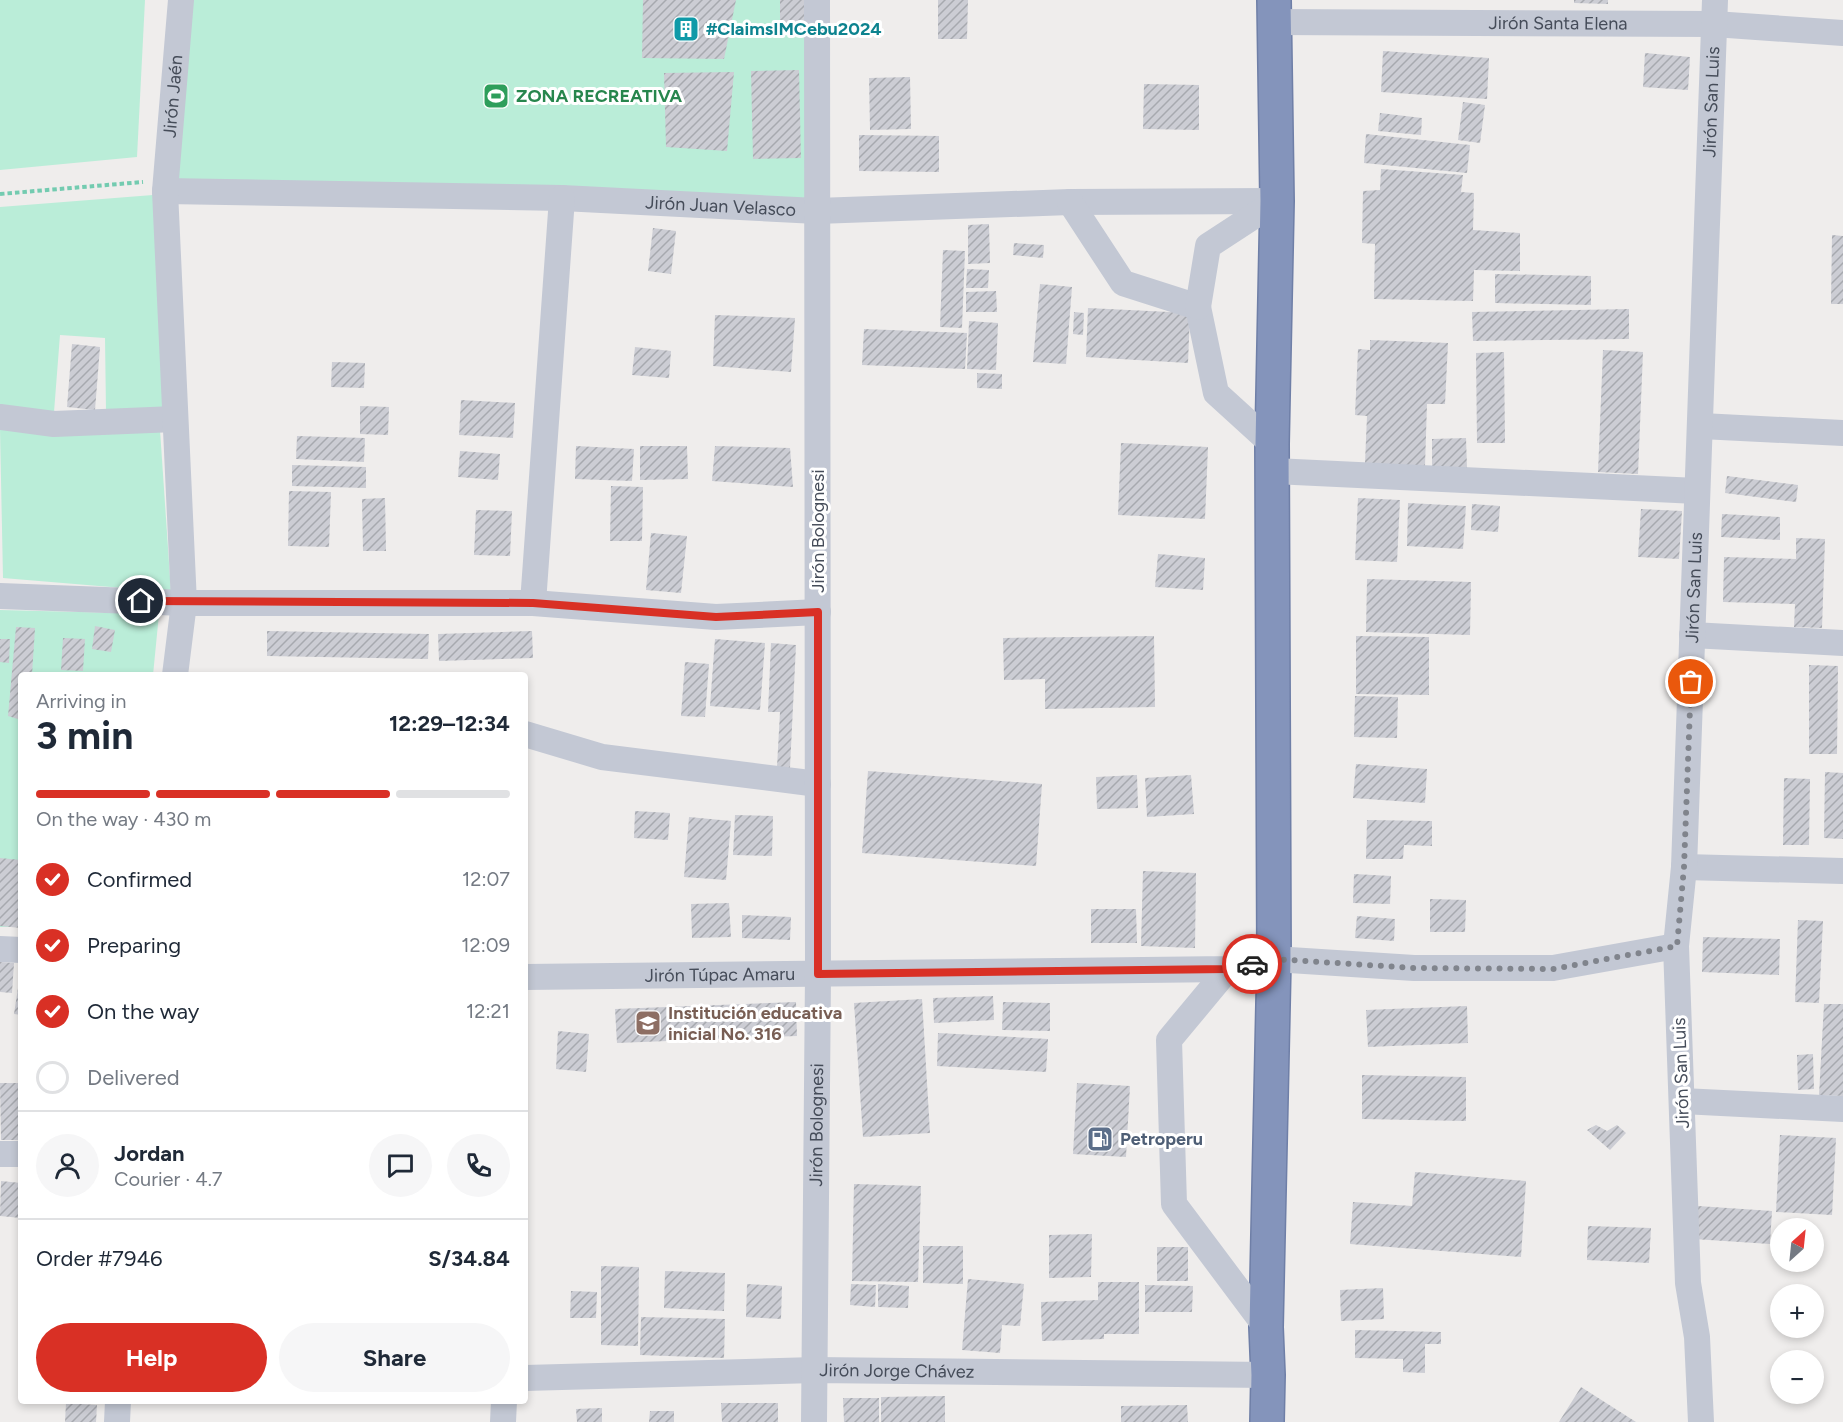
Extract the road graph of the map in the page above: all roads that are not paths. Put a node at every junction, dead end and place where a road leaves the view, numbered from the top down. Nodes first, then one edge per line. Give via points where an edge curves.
1 (181, 0) edge
2 (817, 0) edge
3 (1274, 11) edge
4 (1714, 12) edge
5 (1843, 33) edge
6 (166, 186) junction
7 (562, 198) junction
8 (1277, 201) junction
9 (1070, 202) junction
10 (817, 211) junction
11 (1198, 307) junction
12 (0, 417) edge
13 (175, 419) junction
14 (1701, 426) junction
15 (1843, 433) edge
16 (1273, 457) junction
17 (1697, 491) junction
18 (0, 596) edge
19 (184, 603) junction
20 (533, 603) junction
21 (818, 612) junction
22 (1692, 635) junction
23 (1843, 644) edge
24 (175, 672) edge
25 (528, 735) edge
26 (818, 784) junction
27 (1684, 867) junction
28 (1843, 871) edge
29 (1677, 946) junction
30 (0, 948) edge
31 (18, 950) edge
32 (1274, 959) junction
33 (1228, 969) junction
34 (818, 974) junction
35 (528, 983) edge
36 (1682, 1101) junction
37 (1843, 1109) edge
38 (0, 1154) edge
39 (18, 1154) edge
40 (1266, 1327) junction
41 (815, 1370) junction
42 (1268, 1375) junction
43 (528, 1378) edge
44 (118, 1404) edge
45 (504, 1404) edge
46 (117, 1422) edge
47 (503, 1422) edge
48 (814, 1422) edge
49 (1267, 1422) edge
50 (1701, 1422) edge

1 - 6 street, Jirón Jaén
2 - 10 street, Jirón Bolognesi
3 - 4 street, Jirón Santa Elena
3 - 8 highway
4 - 5 street, Jirón Santa Elena
4 - 14 street, Jirón San Luis
6 - 7 street, Jirón Juan Velasco
6 - 13 street, Jirón Jaén
7 - 10 street, Jirón Juan Velasco
7 - 20 street
8 - 9 street, Jirón Juan Velasco
8 - 11 street via 1208,246
8 - 16 highway
9 - 10 street, Jirón Juan Velasco
9 - 11 street via 1123,283
10 - 21 street, Jirón Bolognesi
11 - 16 street via 1216,393
12 - 13 street via 54,423
13 - 19 street, Jirón Jaén
14 - 15 street
14 - 17 street, Jirón San Luis
16 - 17 street
16 - 32 highway
17 - 22 street, Jirón San Luis
18 - 19 street
19 - 20 street
19 - 24 street
20 - 21 street via 716,617
21 - 26 street, Jirón Bolognesi
22 - 23 street
22 - 27 street, Jirón San Luis
25 - 26 street via 602,757
26 - 34 street, Jirón Bolognesi
27 - 28 street
27 - 29 street, Jirón San Luis
29 - 32 street, Jirón Túpac Amaru via 1553,969 1414,968
29 - 36 street, Jirón San Luis
30 - 31 street
32 - 33 street, Jirón Túpac Amaru
32 - 40 highway
33 - 34 street, Jirón Túpac Amaru
33 - 40 street via 1169,1040 1174,1204
34 - 35 street, Jirón Túpac Amaru
34 - 41 street, Jirón Bolognesi
36 - 37 street
36 - 50 street, Jirón San Luis via 1688,1283 1697,1337
38 - 39 street
40 - 42 highway
41 - 42 street, Jirón Jorge Chávez
41 - 43 street, Jirón Jorge Chávez
41 - 48 street, Jirón Bolognesi
42 - 49 highway
44 - 46 street
45 - 47 street

